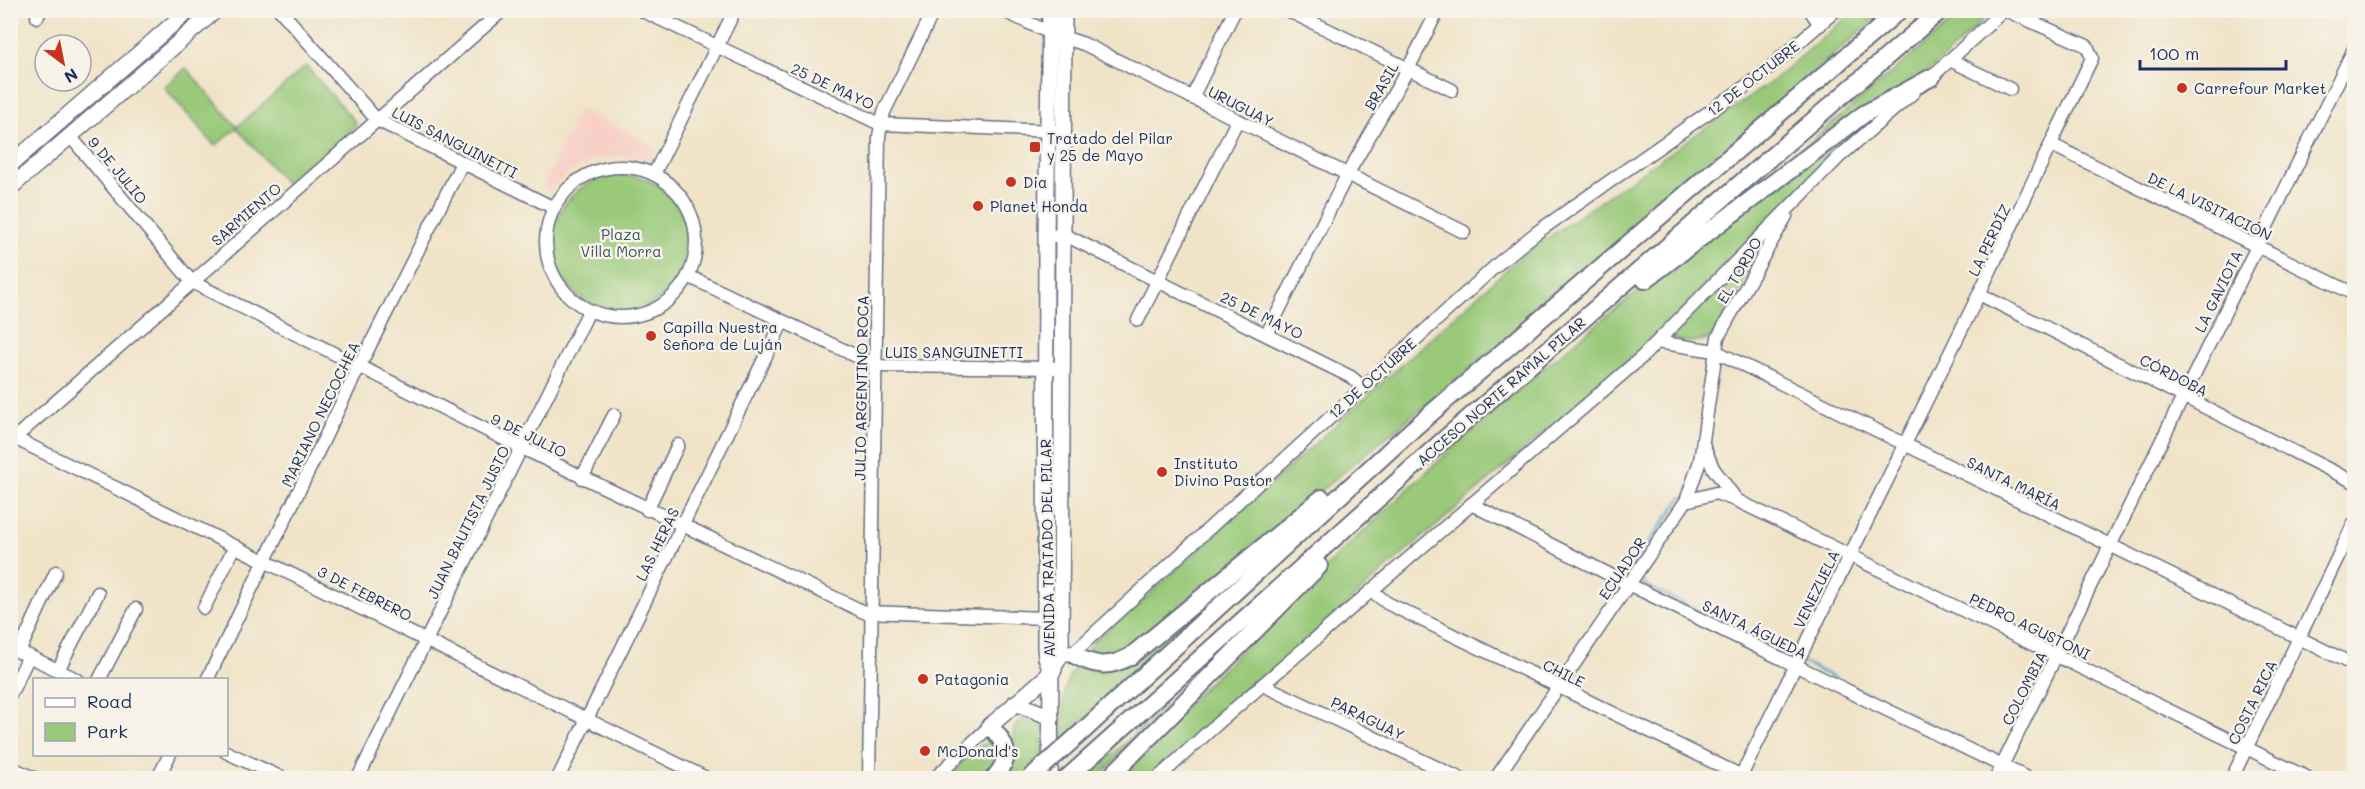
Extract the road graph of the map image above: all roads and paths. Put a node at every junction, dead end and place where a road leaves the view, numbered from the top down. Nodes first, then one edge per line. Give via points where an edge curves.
1 (189, 10) edge
2 (216, 10) edge
3 (280, 10) edge
4 (503, 10) edge
5 (641, 10) edge
6 (735, 10) edge
7 (934, 10) edge
8 (1002, 10) edge
9 (1050, 10) edge
10 (1064, 10) edge
11 (1236, 10) edge
12 (1287, 10) edge
13 (1438, 10) edge
14 (1810, 10) edge
15 (1836, 10) edge
16 (1900, 10) edge
17 (1941, 10) edge
18 (2004, 10) edge
19 (1820, 25) junction
20 (1056, 35) junction
21 (715, 47) junction
22 (2355, 49) edge
23 (1950, 60) junction
24 (1408, 69) junction
25 (1932, 77) junction
26 (2010, 89) dead end
27 (1452, 90) dead end
28 (1192, 98) junction
29 (377, 120) junction
30 (1237, 121) junction
31 (880, 124) junction
32 (1055, 131) junction
33 (70, 136) junction
34 (2052, 145) junction
35 (462, 163) junction
36 (10, 165) edge
37 (654, 174) junction
38 (1347, 175) junction
39 (10, 188) edge
40 (1792, 204) junction
41 (554, 208) junction
42 (1464, 232) dead end
43 (1053, 235) junction
44 (2257, 246) junction
45 (1750, 247) junction
46 (1764, 259) junction
47 (688, 276) junction
48 (1157, 281) junction
49 (192, 282) junction
50 (1979, 294) junction
51 (2355, 294) edge
52 (589, 310) junction
53 (1138, 320) dead end
54 (1582, 322) junction
55 (782, 323) junction
56 (1267, 334) junction
57 (1657, 342) junction
58 (1715, 351) junction
59 (878, 366) junction
60 (359, 367) junction
61 (1053, 368) junction
62 (1363, 387) junction
63 (2182, 396) junction
64 (614, 415) dead end
65 (1414, 428) junction
66 (1448, 436) junction
67 (12, 439) edge
68 (1703, 442) junction
69 (678, 445) dead end
70 (1904, 445) junction
71 (520, 447) junction
72 (1718, 476) junction
73 (582, 478) junction
74 (1695, 478) junction
75 (2355, 482) edge
76 (1707, 494) junction
77 (1686, 501) junction
78 (1738, 501) junction
79 (1471, 504) junction
80 (647, 510) junction
81 (2355, 523) edge
82 (682, 527) junction
83 (235, 546) junction
84 (2110, 546) junction
85 (1849, 555) junction
86 (266, 561) junction
87 (57, 572) dead end
88 (1628, 584) junction
89 (1372, 591) junction
90 (98, 593) dead end
91 (204, 608) dead end
92 (136, 609) dead end
93 (872, 613) junction
94 (1046, 618) junction
95 (2299, 638) junction
96 (426, 641) junction
97 (20, 652) edge
98 (1072, 654) junction
99 (2057, 656) junction
100 (1795, 665) junction
101 (2355, 665) edge
102 (58, 670) junction
103 (1051, 672) junction
104 (74, 678) edge
105 (100, 678) edge
106 (208, 678) edge
107 (1263, 685) junction
108 (1559, 687) junction
109 (10, 695) edge
110 (1015, 703) junction
111 (1051, 717) junction
112 (587, 719) junction
113 (990, 726) junction
114 (2247, 748) junction
115 (228, 753) edge
116 (169, 756) edge
117 (2002, 766) junction
118 (10, 767) edge
119 (34, 778) edge
120 (158, 778) edge
121 (282, 778) edge
122 (358, 778) edge
123 (558, 778) edge
124 (706, 778) edge
125 (869, 778) edge
126 (935, 778) edge
127 (994, 778) edge
128 (1030, 778) edge
129 (1050, 778) edge
130 (1067, 778) edge
131 (1109, 778) edge
132 (1158, 778) edge
133 (1459, 778) edge
134 (1496, 778) edge
135 (1742, 778) edge
136 (1996, 778) edge
137 (2027, 778) edge
138 (2232, 778) edge
139 (2308, 778) edge

1 - 36 main road
2 - 33 main road
3 - 29 street, LUIS SANGUINETTI
4 - 29 street, SARMIENTO
5 - 21 street, 25 DE MAYO
6 - 21 street
7 - 31 street, JULIO ARGENTINO ROCA
8 - 20 street, URUGUAY
9 - 20 main road, AVENIDA TRATADO DEL PILAR
10 - 20 main road, AVENIDA TRATADO DEL PILAR
11 - 28 street
12 - 24 street
13 - 24 street, BRASIL
14 - 19 street
15 - 19 street, 12 DE OCTUBRE
16 - 65 highway, ACCESO NORTE RAMAL PILAR
17 - 54 highway, ACCESO NORTE RAMAL PILAR
18 - 23 street
18 - 34 street, LA PERDÍZ via 2087,46 2092,58
19 - 62 street, 12 DE OCTUBRE via 1759,77 1519,247
20 - 28 street, URUGUAY via 1084,44
20 - 32 main road, AVENIDA TRATADO DEL PILAR
21 - 31 street, 25 DE MAYO
21 - 37 street
22 - 44 street, LA GAVIOTA
23 - 25 street
23 - 26 street
24 - 27 street
24 - 38 street, BRASIL
25 - 40 street via 1840,156
25 - 54 highway via 1864,114 1647,279
28 - 30 street, URUGUAY
29 - 35 street, LUIS SANGUINETTI
29 - 49 street, SARMIENTO
30 - 38 street, URUGUAY
30 - 48 street
31 - 32 street, 25 DE MAYO
31 - 59 street, JULIO ARGENTINO ROCA
32 - 43 main road, AVENIDA TRATADO DEL PILAR
33 - 39 main road
33 - 49 street, 9 DE JULIO
34 - 44 street, DE LA VISITACIÓN
34 - 50 street, LA PERDÍZ
35 - 41 street, LUIS SANGUINETTI
35 - 60 street, MARIANO NECOCHEA
37 - 41 street via 622,167 602,170 582,178
37 - 47 street via 676,190 689,209 696,232 695,255
38 - 42 street, URUGUAY
38 - 56 street, BRASIL
40 - 45 street
40 - 46 street, EL TORDO
41 - 52 street via 546,236 553,275 564,291
43 - 48 street, 25 DE MAYO
43 - 61 main road, AVENIDA TRATADO DEL PILAR
44 - 51 street, DE LA VISITACIÓN
44 - 63 street, LA GAVIOTA
45 - 46 street
45 - 57 street
46 - 58 street, EL TORDO via 1718,337
47 - 52 street via 676,293 641,315 621,317
47 - 55 street, LUIS SANGUINETTI
48 - 53 street
48 - 56 street, 25 DE MAYO
49 - 60 street, 9 DE JULIO
49 - 67 street, SARMIENTO
50 - 63 street, CÓRDOBA
50 - 70 street, LA PERDÍZ
52 - 71 street, JUAN BAUTISTA JUSTO
54 - 66 highway, ACCESO NORTE RAMAL PILAR
55 - 59 street, LUIS SANGUINETTI
55 - 82 street, LAS HERAS
56 - 62 street, 25 DE MAYO
57 - 58 street, SANTA MARÍA
57 - 79 street
58 - 68 street, ECUADOR
58 - 70 street, SANTA MARÍA
59 - 61 street, LUIS SANGUINETTI
59 - 93 street, JULIO ARGENTINO ROCA
60 - 71 street, 9 DE JULIO
60 - 86 street, MARIANO NECOCHEA
61 - 94 main road, AVENIDA TRATADO DEL PILAR
61 - 103 main road, AVENIDA TRATADO DEL PILAR via 1061,655
62 - 98 street, 12 DE OCTUBRE
63 - 75 street, CÓRDOBA
63 - 84 street, LA GAVIOTA
64 - 73 street
65 - 98 highway via 1341,482 1140,650 1104,666
65 - 128 highway, ACCESO NORTE RAMAL PILAR, bridge
66 - 130 highway, ACCESO NORTE RAMAL PILAR
66 - 131 highway
67 - 83 street, 3 DE FEBRERO
68 - 72 street, PEDRO AGUSTONI
68 - 74 street, ECUADOR
69 - 80 street
70 - 84 street, SANTA MARÍA
70 - 85 street, VENEZUELA
71 - 73 street, 9 DE JULIO
71 - 96 street, JUAN BAUTISTA JUSTO
72 - 74 street via 1705,471
72 - 76 street
72 - 78 street, PEDRO AGUSTONI
73 - 80 street, 9 DE JULIO
74 - 76 street via 1699,492
74 - 77 street, ECUADOR
76 - 77 street
76 - 78 street, PEDRO AGUSTONI
77 - 88 street, ECUADOR
78 - 85 street, PEDRO AGUSTONI
79 - 88 street, SANTA ÁGUEDA
79 - 89 street
80 - 82 street, 9 DE JULIO
81 - 95 street, COSTA RICA
82 - 93 street, 9 DE JULIO
82 - 112 street, LAS HERAS
83 - 86 street, 3 DE FEBRERO
83 - 91 street
84 - 95 street, SANTA MARÍA
84 - 99 street, COLOMBIA
85 - 99 street, PEDRO AGUSTONI
85 - 100 street, VENEZUELA
86 - 96 street, 3 DE FEBRERO
86 - 106 street, MARIANO NECOCHEA
87 - 97 street
88 - 100 street, SANTA ÁGUEDA
88 - 108 street, ECUADOR
89 - 107 street
89 - 108 street, CHILE via 1387,603
90 - 102 street
92 - 105 street
93 - 94 street, 9 DE JULIO
93 - 125 street, JULIO ARGENTINO ROCA
94 - 103 main road, AVENIDA TRATADO DEL PILAR via 1046,658
95 - 101 street, SANTA MARÍA
95 - 114 street, COSTA RICA
96 - 112 street, 3 DE FEBRERO
96 - 122 street, JUAN BAUTISTA JUSTO
97 - 102 street
97 - 109 street
98 - 103 main road, 12 DE OCTUBRE
99 - 114 street, PEDRO AGUSTONI
99 - 117 street, COLOMBIA
100 - 117 street, SANTA ÁGUEDA
100 - 135 street, VENEZUELA
102 - 104 street
103 - 110 main road, 12 DE OCTUBRE
103 - 111 main road
107 - 132 street
107 - 133 street, PARAGUAY
108 - 134 street, ECUADOR
108 - 135 street, CHILE
110 - 111 main road
110 - 113 main road, 12 DE OCTUBRE
111 - 129 main road
112 - 123 street, LAS HERAS
112 - 124 street, 3 DE FEBRERO
113 - 126 street, 12 DE OCTUBRE
113 - 127 highway via 1004,741 1008,753
114 - 138 street, COSTA RICA
114 - 139 street, PEDRO AGUSTONI
115 - 121 street
116 - 120 street
117 - 136 street, COLOMBIA
117 - 137 street, SANTA ÁGUEDA
118 - 119 street

